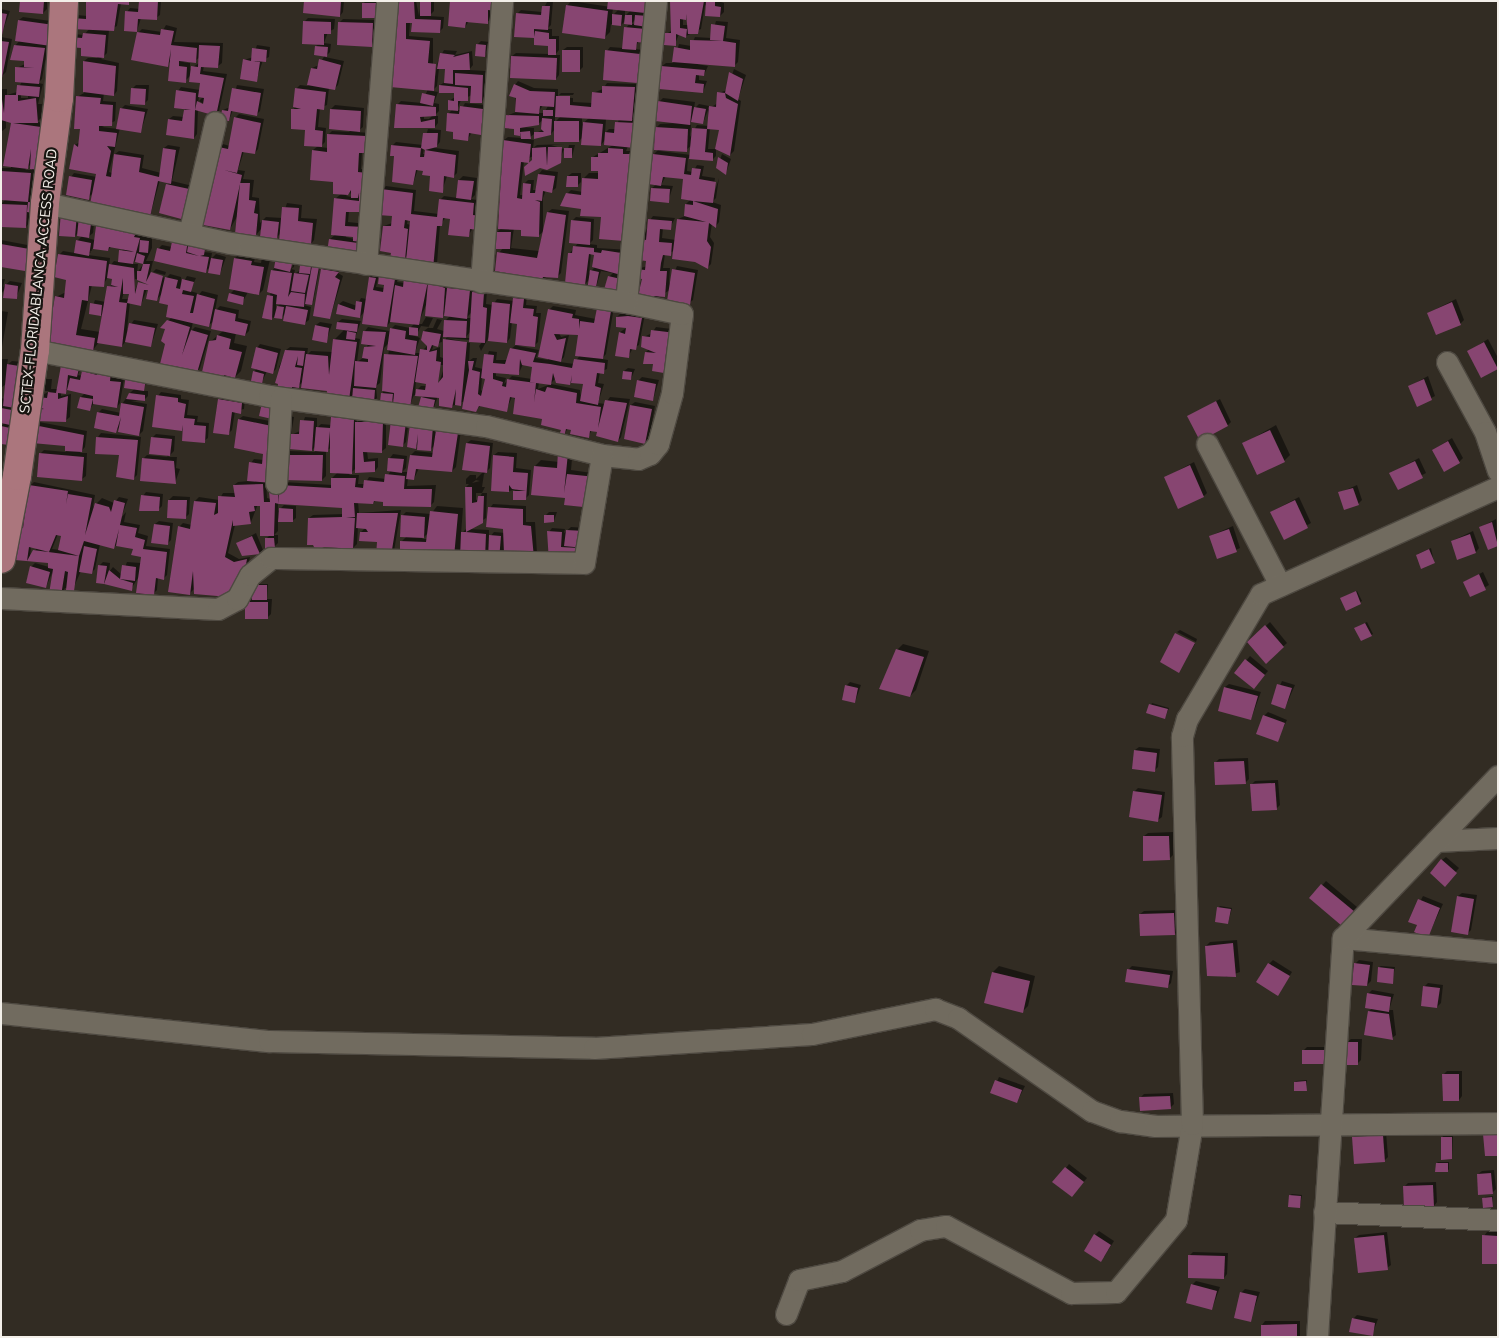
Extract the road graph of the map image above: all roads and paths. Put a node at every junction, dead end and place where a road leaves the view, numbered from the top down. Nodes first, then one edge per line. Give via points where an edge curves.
1 (64, 1) edge
2 (387, 1) edge
3 (502, 1) edge
4 (656, 1) edge
5 (215, 122) dead end
6 (46, 204) junction
7 (189, 234) junction
8 (366, 264) junction
9 (480, 282) junction
10 (626, 302) junction
11 (35, 350) junction
12 (1447, 362) dead end
13 (281, 398) junction
14 (1208, 444) dead end
15 (602, 455) junction
16 (1498, 471) edge
17 (276, 483) dead end
18 (1498, 487) edge
19 (1, 559) edge
20 (1280, 585) junction
21 (1, 598) edge
22 (1498, 776) edge
23 (1498, 838) edge
24 (1436, 842) junction
25 (1343, 938) junction
26 (1498, 952) edge
27 (1, 1013) edge
28 (1333, 1123) junction
29 (1498, 1123) edge
30 (1192, 1124) junction
31 (1324, 1212) junction
32 (1498, 1220) edge
33 (786, 1314) dead end
34 (1317, 1337) edge

1 - 6 main road, SCTEX-FLORIDABLANCA ACCESS ROAD via 59,98
2 - 8 street
3 - 9 street
4 - 10 street
5 - 7 street
6 - 7 street
6 - 11 main road, SCTEX-FLORIDABLANCA ACCESS ROAD
7 - 8 street
8 - 9 street
9 - 10 street
10 - 15 street via 682,314 672,393 658,444 650,454 638,459
11 - 13 street
11 - 19 main road, SCTEX-FLORIDABLANCA ACCESS ROAD
12 - 16 street via 1485,432
13 - 15 street via 486,426
13 - 17 street
14 - 20 street
15 - 21 street via 584,563 271,558 250,575 237,599 218,609
18 - 20 street
20 - 30 street via 1261,594 1196,703 1182,736
22 - 24 street
23 - 24 street
24 - 25 street
25 - 26 street
25 - 28 street
27 - 30 street via 269,1041 594,1048 812,1034 935,1009 958,1018 1092,1111 1120,1121 1156,1126
28 - 29 street
28 - 30 street
28 - 31 street
30 - 33 street via 1176,1220 1116,1292 1071,1293 946,1226 920,1230 842,1271 799,1280
31 - 32 street
31 - 34 street

